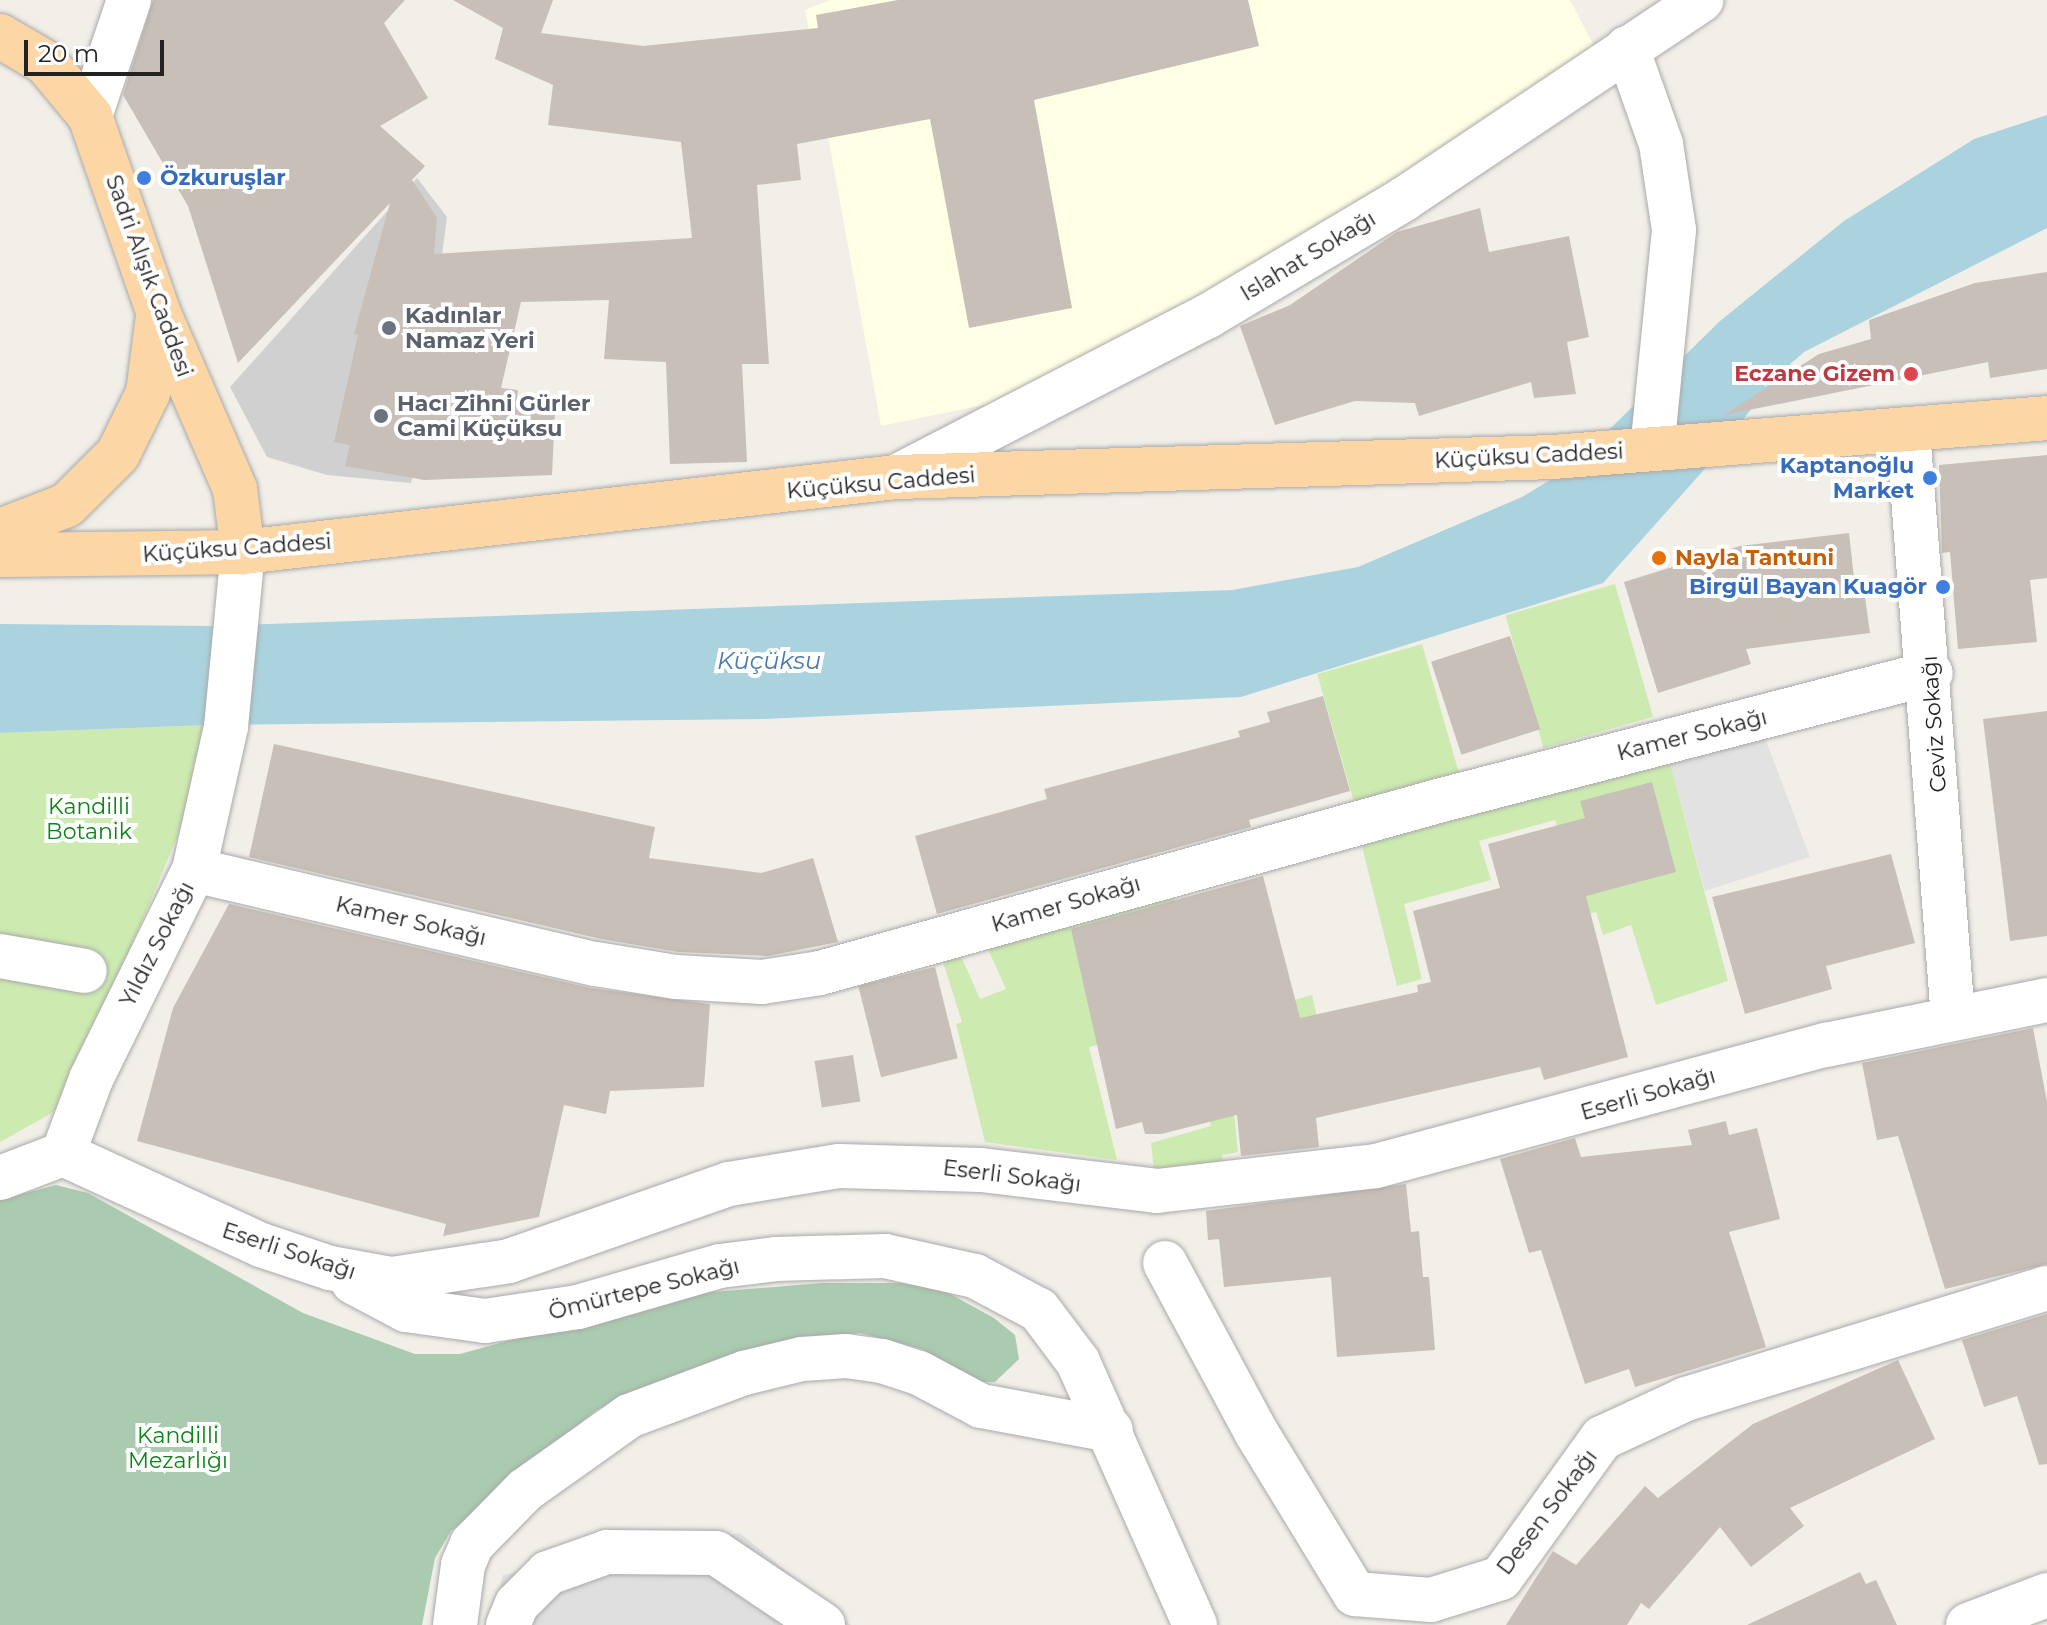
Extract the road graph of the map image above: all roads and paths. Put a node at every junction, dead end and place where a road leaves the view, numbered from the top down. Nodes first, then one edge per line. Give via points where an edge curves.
1 (129, 0) edge
2 (1701, 0) edge
3 (0, 36) edge
4 (1627, 48) junction
5 (90, 116) junction
6 (159, 314) junction
7 (2047, 418) edge
8 (1908, 431) junction
9 (1652, 449) junction
10 (896, 477) junction
11 (235, 489) junction
12 (0, 531) edge
13 (336, 542) junction
14 (243, 552) junction
15 (0, 555) edge
16 (1931, 673) junction
17 (194, 870) junction
18 (0, 956) edge
19 (85, 971) dead end
20 (2047, 1000) edge
21 (1953, 1018) junction
22 (63, 1154) junction
23 (0, 1178) edge
24 (1165, 1263) dead end
25 (330, 1268) junction
26 (2047, 1288) edge
27 (1111, 1430) junction
28 (2047, 1595) edge
29 (455, 1625) edge
30 (508, 1625) edge
31 (823, 1625) edge
32 (1195, 1625) edge
33 (1968, 1625) edge

1 - 5 street
2 - 4 street, Islahat Sokağı
3 - 5 main road, Sadri Alışık Caddesi via 46,63
4 - 9 street via 1661,144 1674,230
4 - 10 street, Islahat Sokağı via 1404,199 1221,308
5 - 6 main road, Sadri Alışık Caddesi
6 - 11 main road, Sadri Alışık Caddesi
6 - 12 main road via 148,393 118,454 67,505
7 - 8 main road, Küçüksu Caddesi
8 - 9 main road, Küçüksu Caddesi
8 - 16 street, Ceviz Sokağı
9 - 10 main road, Küçüksu Caddesi via 1553,457
10 - 13 main road, Küçüksu Caddesi
11 - 13 main road via 272,523
11 - 14 main road, Sadri Alışık Caddesi
13 - 14 main road, Küçüksu Caddesi
14 - 15 main road, Küçüksu Caddesi
14 - 17 street, Yıldız Sokağı via 226,727
16 - 17 street, Kamer Sokağı via 776,981 732,982 610,967
16 - 21 street, Ceviz Sokağı
17 - 22 street, Yıldız Sokağı via 110,1039
18 - 19 street
20 - 21 street, Eserli Sokağı
21 - 25 street, Eserli Sokağı via 1826,1045 1376,1166 1157,1191 927,1166 839,1166 729,1184 509,1261 448,1274 392,1279
22 - 23 street
22 - 25 street, Eserli Sokağı via 192,1217
24 - 26 street, Desen Sokağı via 1256,1432 1355,1594 1431,1600 1501,1578 1602,1438 1686,1399
25 - 27 street, Ömürtepe Sokağı via 406,1310 485,1321 578,1307 720,1266 836,1256 934,1264 1015,1294 1039,1310 1078,1362
27 - 29 street via 981,1406 919,1373 882,1361 846,1356 802,1359 744,1373 629,1416 525,1490 472,1544 463,1565
27 - 32 street, Ömürtepe Sokağı
28 - 33 street
30 - 31 street via 517,1604 548,1573 607,1552 716,1553

